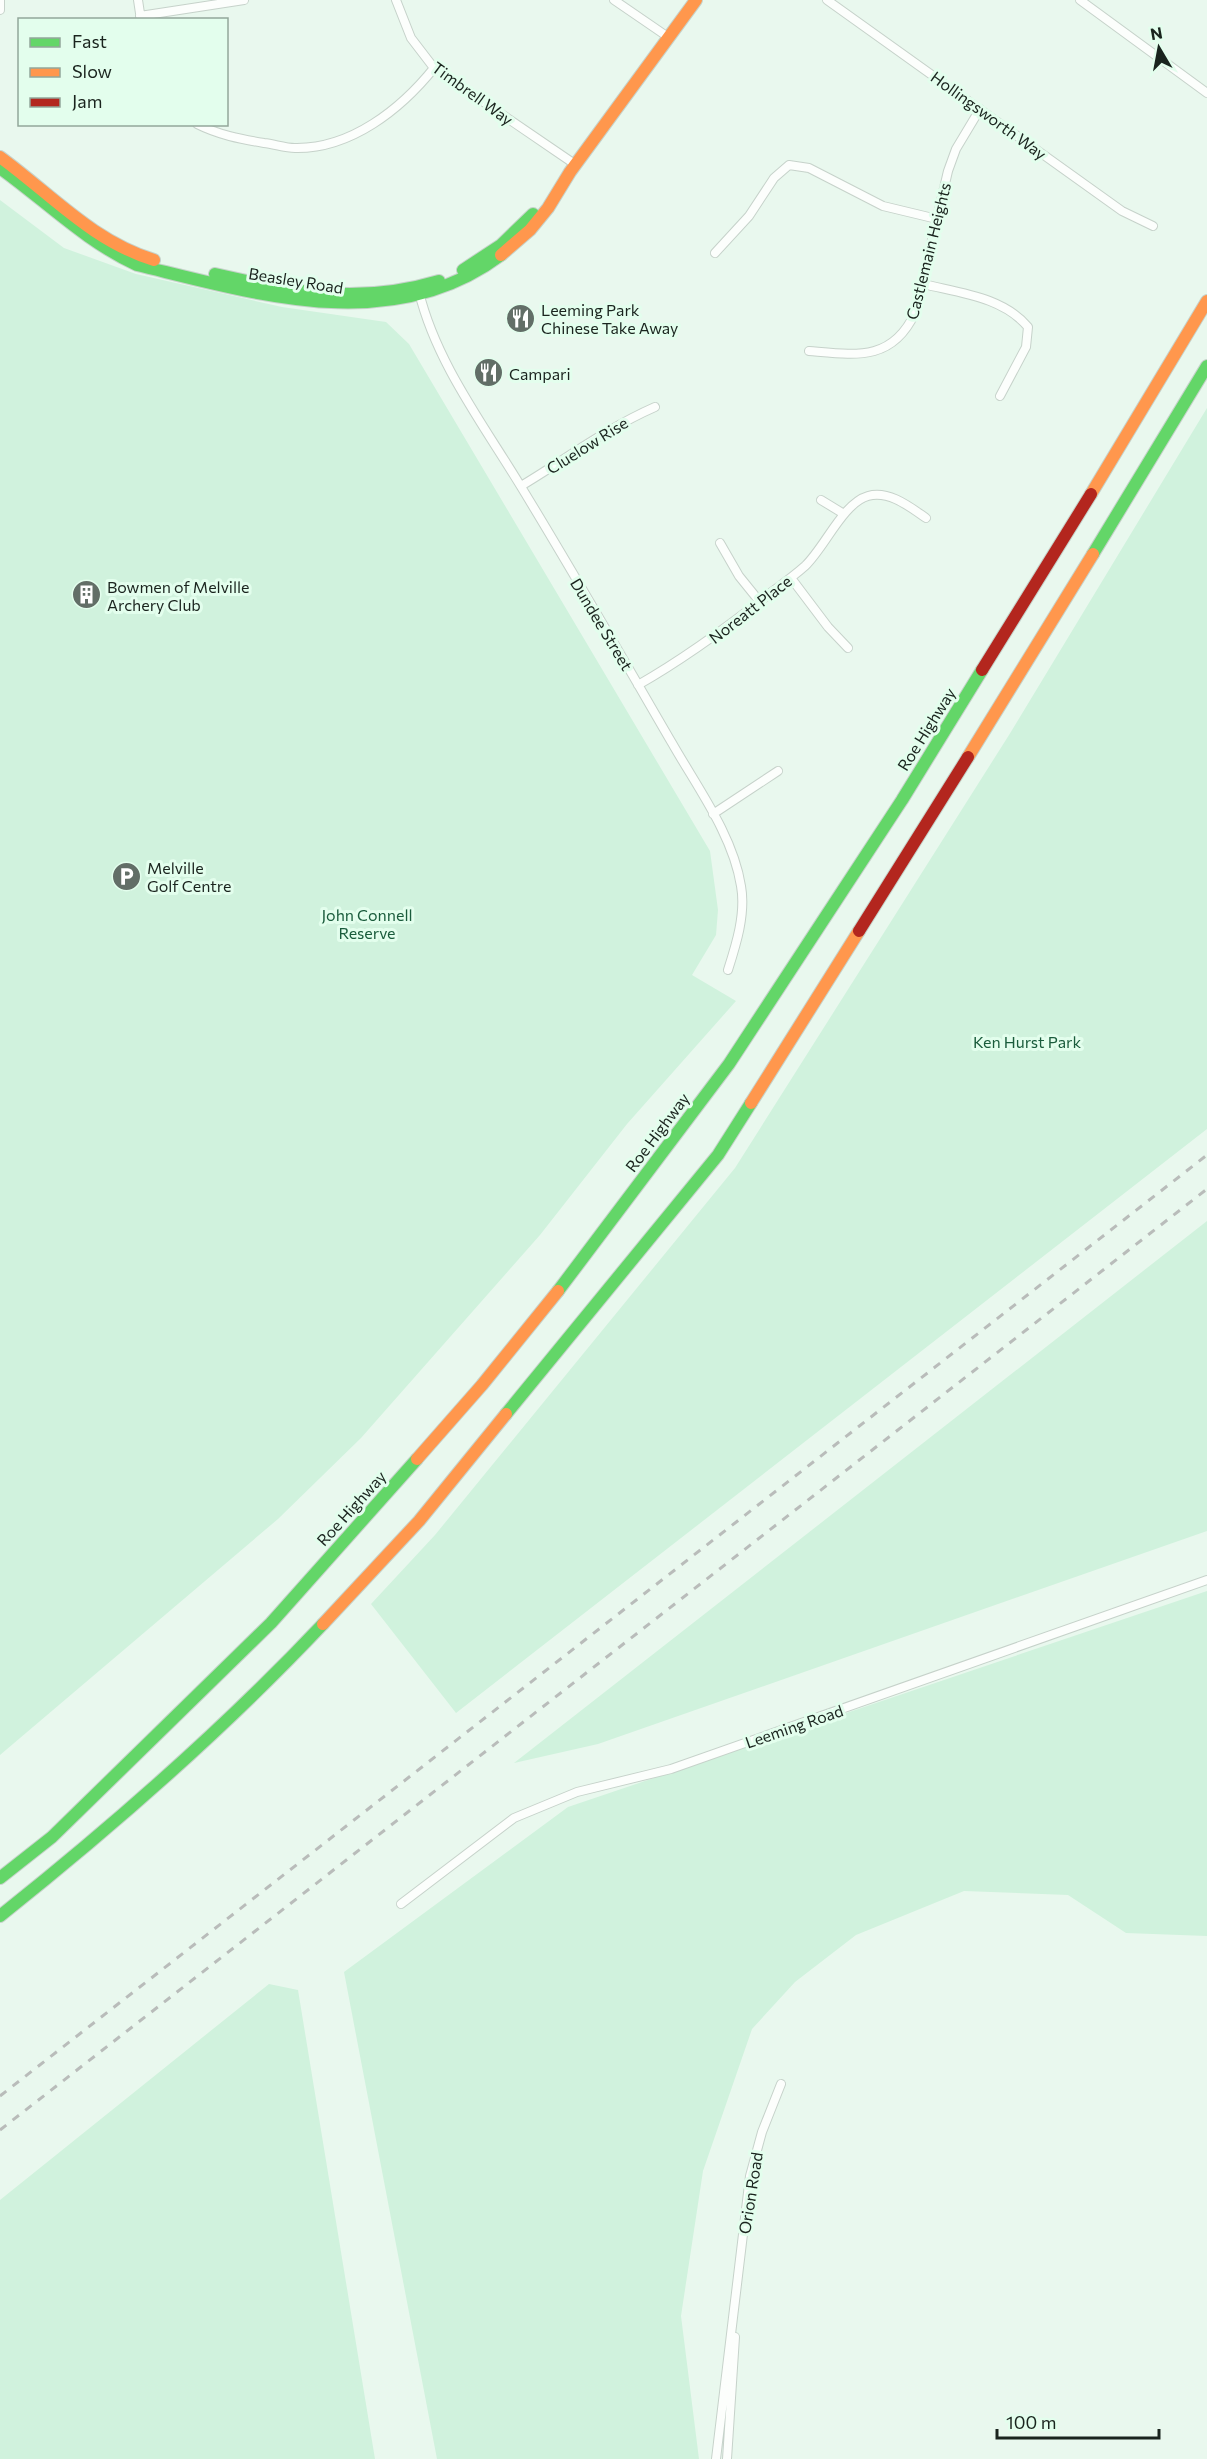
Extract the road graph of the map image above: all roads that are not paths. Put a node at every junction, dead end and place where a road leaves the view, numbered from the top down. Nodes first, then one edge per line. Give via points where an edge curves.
1 (0, 0) edge
2 (138, 0) edge
3 (244, 0) edge
4 (396, 0) edge
5 (614, 0) edge
6 (696, 0) edge
7 (828, 0) edge
8 (1080, 0) edge
9 (0, 10) edge
10 (140, 18) edge
11 (668, 37) junction
12 (434, 68) junction
13 (1207, 93) edge
14 (980, 109) junction
15 (202, 126) edge
16 (0, 157) edge
17 (0, 168) edge
18 (573, 168) junction
19 (937, 219) junction
20 (1153, 226) dead end
21 (715, 253) dead end
22 (923, 284) junction
23 (419, 293) junction
24 (1207, 301) edge
25 (809, 351) dead end
26 (1207, 366) edge
27 (1000, 396) dead end
28 (655, 407) dead end
29 (521, 486) junction
30 (821, 500) dead end
31 (844, 514) junction
32 (926, 518) dead end
33 (720, 543) dead end
34 (791, 578) junction
35 (760, 602) junction
36 (848, 648) dead end
37 (638, 685) junction
38 (778, 771) dead end
39 (712, 814) junction
40 (728, 970) dead end
41 (1207, 1580) edge
42 (0, 1878) edge
43 (400, 1904) dead end
44 (0, 1916) edge
45 (781, 2084) dead end
46 (736, 2307) junction
47 (716, 2459) edge
48 (726, 2459) edge

1 - 9 street
2 - 10 street
3 - 10 street
4 - 12 street, Timbrell Way via 411,38
5 - 11 street
6 - 11 main road, Beasley Road
7 - 14 street, Hollingsworth Way
8 - 13 street
11 - 18 main road, Beasley Road
12 - 15 street via 383,116 340,141 294,148 223,135
12 - 18 street, Timbrell Way
14 - 19 street, Castlemain Heights via 956,149
14 - 20 street, Hollingsworth Way via 1122,211
16 - 23 main road, Beasley Road via 89,231 140,257 315,295
17 - 23 main road, Beasley Road via 90,242 137,265 333,305 384,304
18 - 23 main road, Beasley Road via 516,232 486,257
19 - 21 street via 883,206 809,168 789,165 774,178 749,216
19 - 22 street, Castlemain Heights
22 - 25 street, Castlemain Heights via 908,330 896,341 882,349 855,355
22 - 27 street via 991,301 1017,313 1028,327 1026,347
23 - 29 street, Dundee Street via 438,345
24 - 42 main road, Roe Highway via 902,800 735,1054 534,1323 271,1623 52,1837
26 - 44 main road via 990,723 718,1155 419,1521 292,1657 99,1837
28 - 29 street, Cluelow Rise via 617,424
29 - 37 street, Dundee Street
30 - 31 street
31 - 32 street, Noreatt Place via 856,501 870,495 904,503
31 - 34 street, Noreatt Place via 822,547
33 - 35 street
34 - 35 street, Noreatt Place
34 - 36 street
35 - 37 street, Noreatt Place via 711,641
37 - 39 street, Dundee Street
38 - 39 street
39 - 40 street, Dundee Street via 736,862 742,889 737,944
41 - 43 street, Leeming Road via 671,1769 577,1792 514,1818
45 - 46 street, Orion Road via 750,2176
46 - 47 street, Orion Road
46 - 48 street, Orion Road via 735,2368

